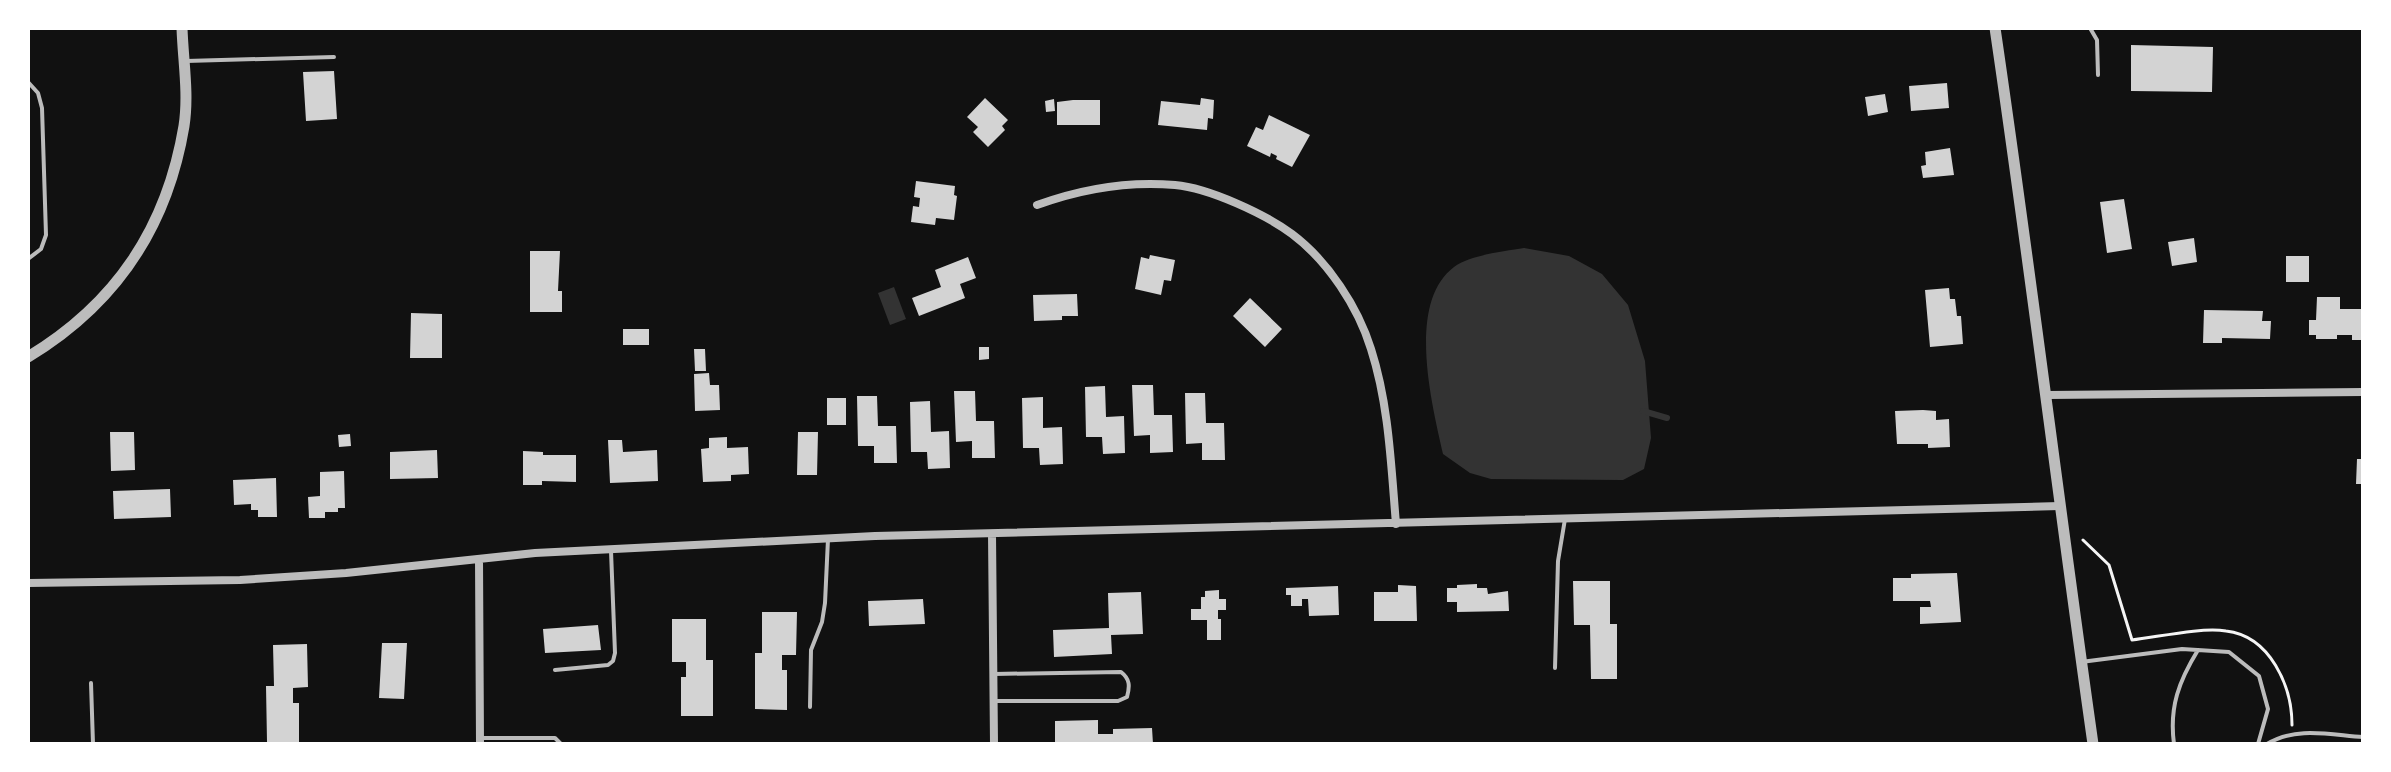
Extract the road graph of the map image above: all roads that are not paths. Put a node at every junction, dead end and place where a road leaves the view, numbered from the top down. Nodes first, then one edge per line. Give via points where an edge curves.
1 (182, 28) edge
2 (2090, 28) edge
3 (1997, 29) edge
4 (334, 57) dead end
5 (184, 61) junction
6 (2098, 75) dead end
7 (28, 82) edge
8 (1037, 205) dead end
9 (28, 259) edge
10 (28, 357) edge
11 (2363, 392) edge
12 (2048, 395) junction
13 (2060, 506) junction
14 (1565, 519) junction
15 (1396, 524) junction
16 (992, 534) junction
17 (828, 539) junction
18 (611, 550) junction
19 (479, 559) junction
20 (28, 583) edge
21 (2198, 650) junction
22 (2081, 662) junction
23 (1555, 668) dead end
24 (555, 670) dead end
25 (994, 674) junction
26 (91, 683) dead end
27 (994, 701) junction
28 (810, 707) dead end
29 (2363, 737) edge
30 (480, 741) edge
31 (93, 744) edge
32 (561, 744) edge
33 (994, 744) edge
34 (2093, 744) edge
35 (2174, 744) edge
36 (2258, 744) edge
37 (2267, 744) edge

1 - 5 street
2 - 6 lane via 2097,40
3 - 12 street
4 - 5 lane
5 - 10 street via 184,124 156,222 129,269 91,311
7 - 9 lane via 42,108 46,235 41,249
8 - 15 street via 1119,185 1176,185 1236,203 1292,234 1329,271 1371,347 1387,422
11 - 12 street
12 - 13 street
13 - 14 street
13 - 22 street
14 - 15 street
14 - 23 lane via 1558,561
15 - 16 street
16 - 17 street
16 - 25 street
17 - 18 street
17 - 28 lane via 822,622 811,650
18 - 19 street
18 - 24 lane via 613,661
19 - 20 street via 240,580
19 - 30 street
21 - 22 lane
21 - 35 lane via 2179,681 2171,725
21 - 36 lane via 2229,652 2259,676 2268,709
22 - 34 street
25 - 27 street
25 - 27 lane via 1121,672 1128,677 1129,689 1118,701
26 - 31 lane
27 - 33 street
29 - 37 lane via 2301,732
30 - 32 lane via 555,738

